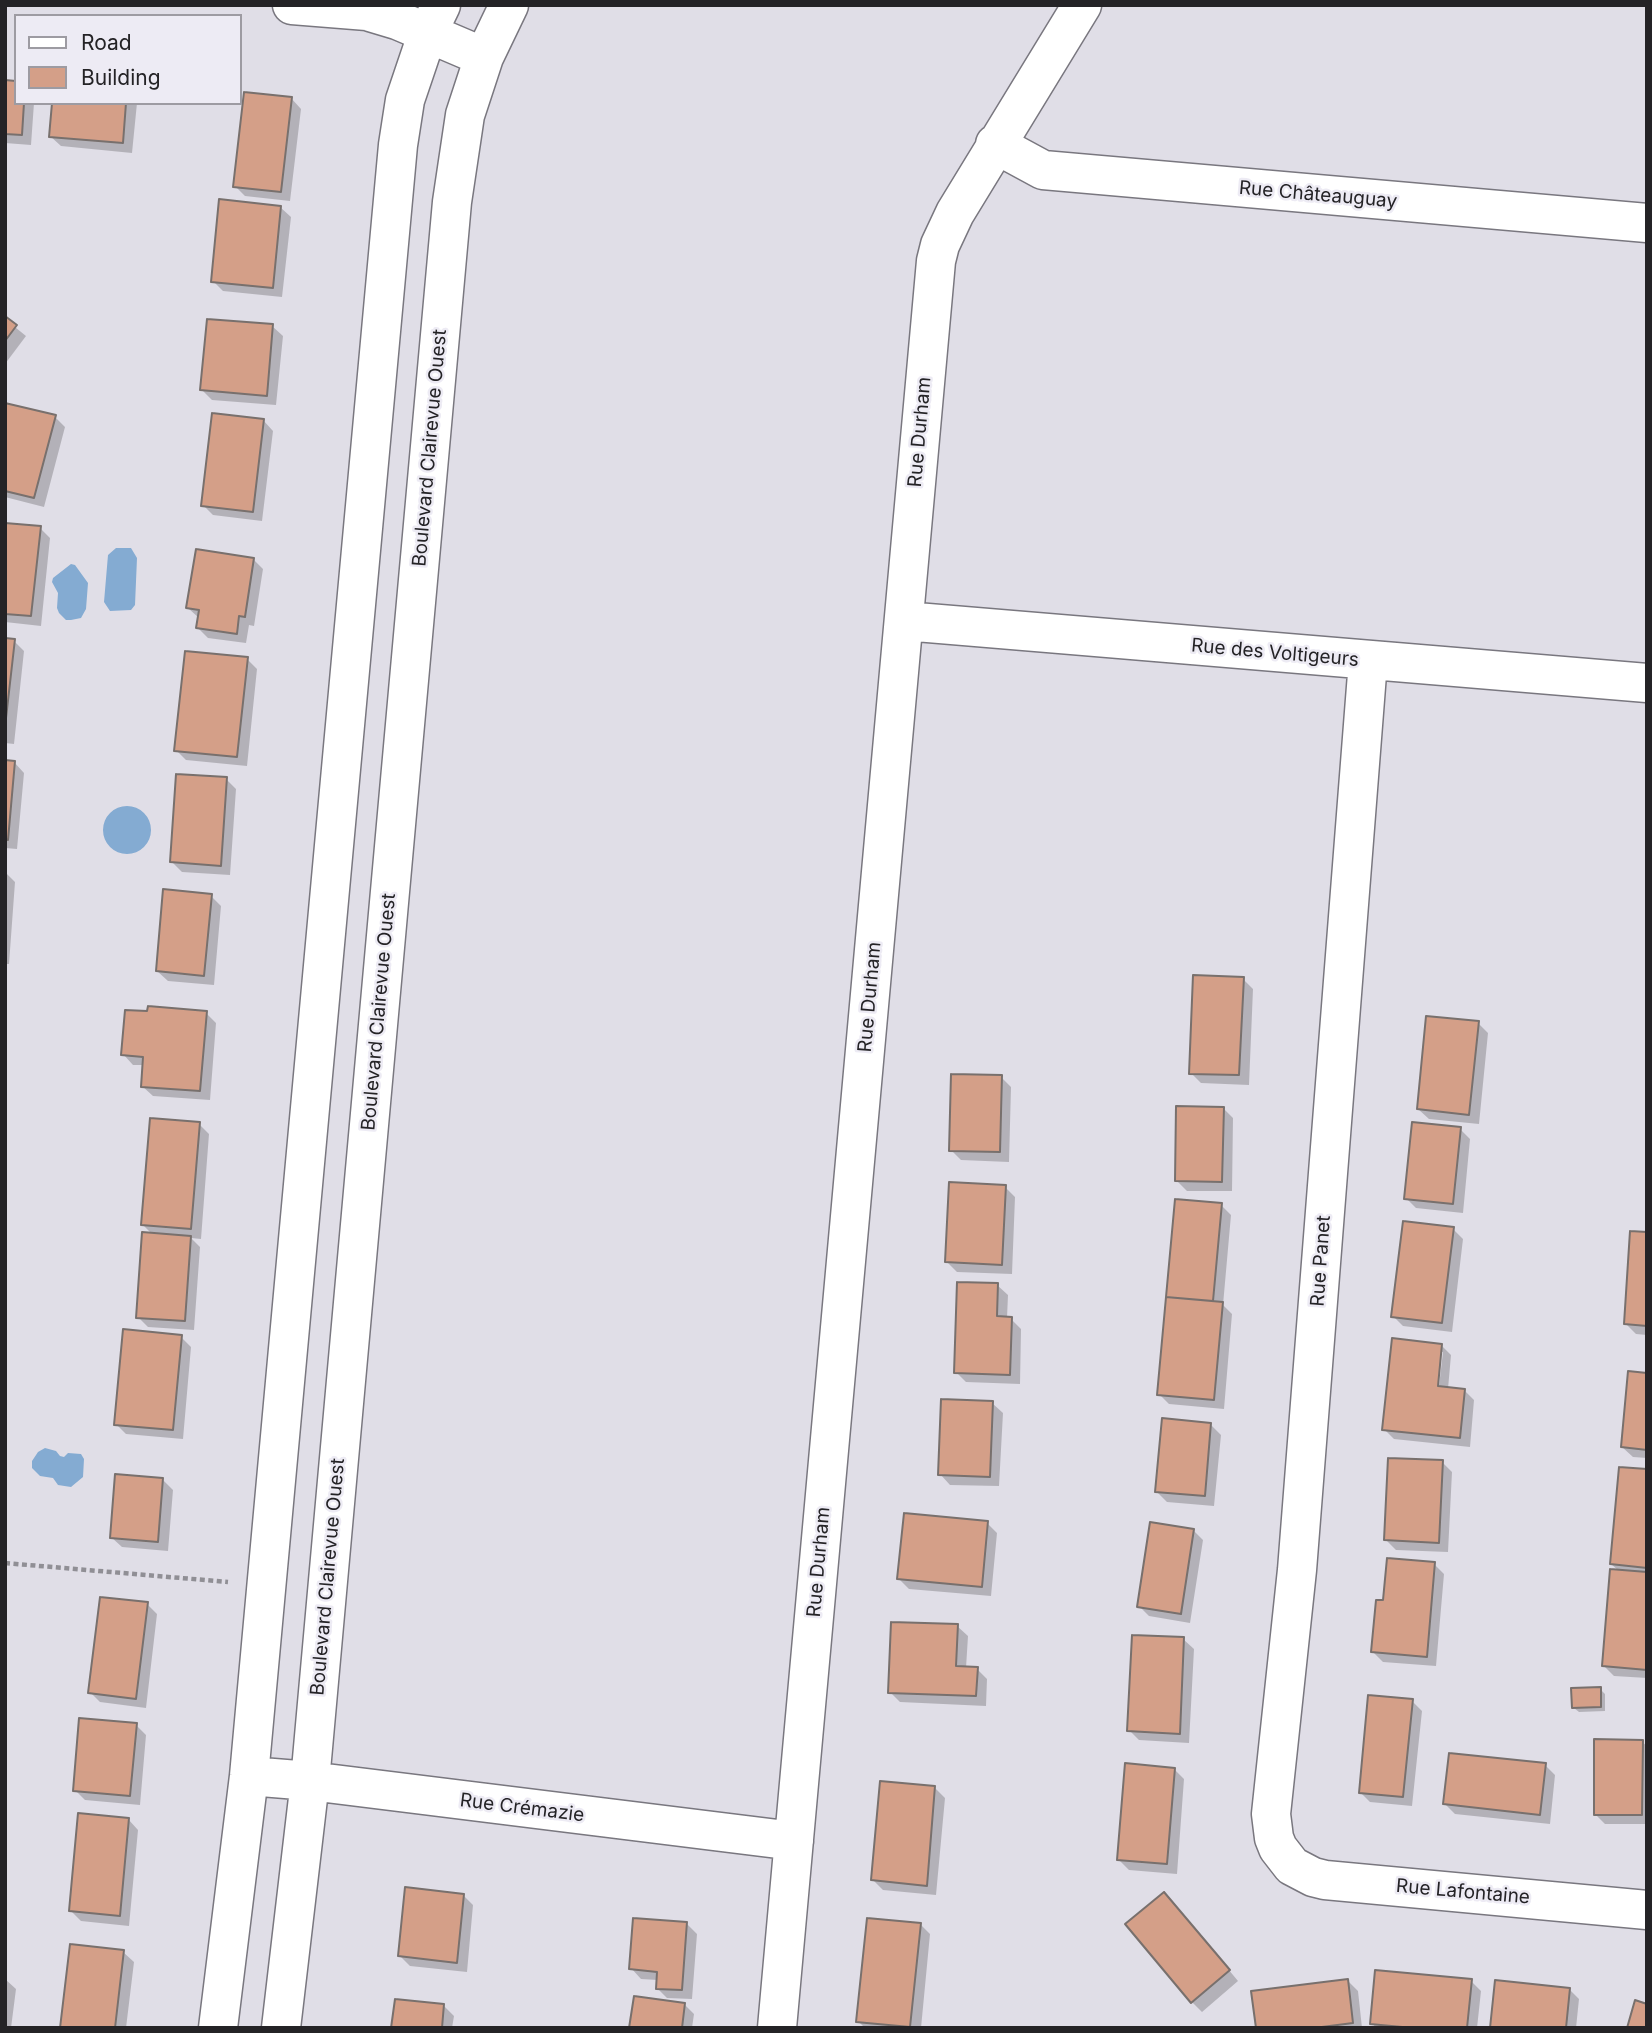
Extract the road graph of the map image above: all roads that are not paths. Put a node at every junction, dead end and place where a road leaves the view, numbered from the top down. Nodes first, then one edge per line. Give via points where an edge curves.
1 (292, 5) edge
2 (509, 5) edge
3 (1082, 5) edge
4 (434, 19) edge
5 (484, 57) junction
6 (995, 144) junction
7 (1647, 223) edge
8 (904, 621) junction
9 (1368, 660) junction
10 (1647, 683) edge
11 (249, 1776) junction
12 (310, 1781) junction
13 (794, 1842) junction
14 (1285, 1858) joint
15 (1647, 1910) edge
16 (218, 2028) edge
17 (281, 2028) edge
18 (778, 2028) edge

1 - 4 street via 367,11 397,20
2 - 5 street, Boulevard Clairevue Ouest
3 - 6 street, Rue Durham
4 - 5 street
4 - 11 street via 405,100 398,145
5 - 12 street, Boulevard Clairevue Ouest via 465,115 452,202
6 - 7 street, Rue Châteauguay via 1043,170
6 - 8 street, Rue Durham via 955,213 936,261
8 - 9 street, Rue des Voltigeurs
8 - 13 street, Rue Durham
9 - 10 street, Rue des Voltigeurs
9 - 14 street, Rue Panet via 1297,1570 1271,1814 1274,1838
11 - 12 street, Rue Crémazie
11 - 16 street
12 - 13 street, Rue Crémazie
12 - 17 street, Boulevard Clairevue Ouest
13 - 18 street, Rue Durham
14 - 15 street, Rue Lafontaine via 1302,1873 1325,1880

